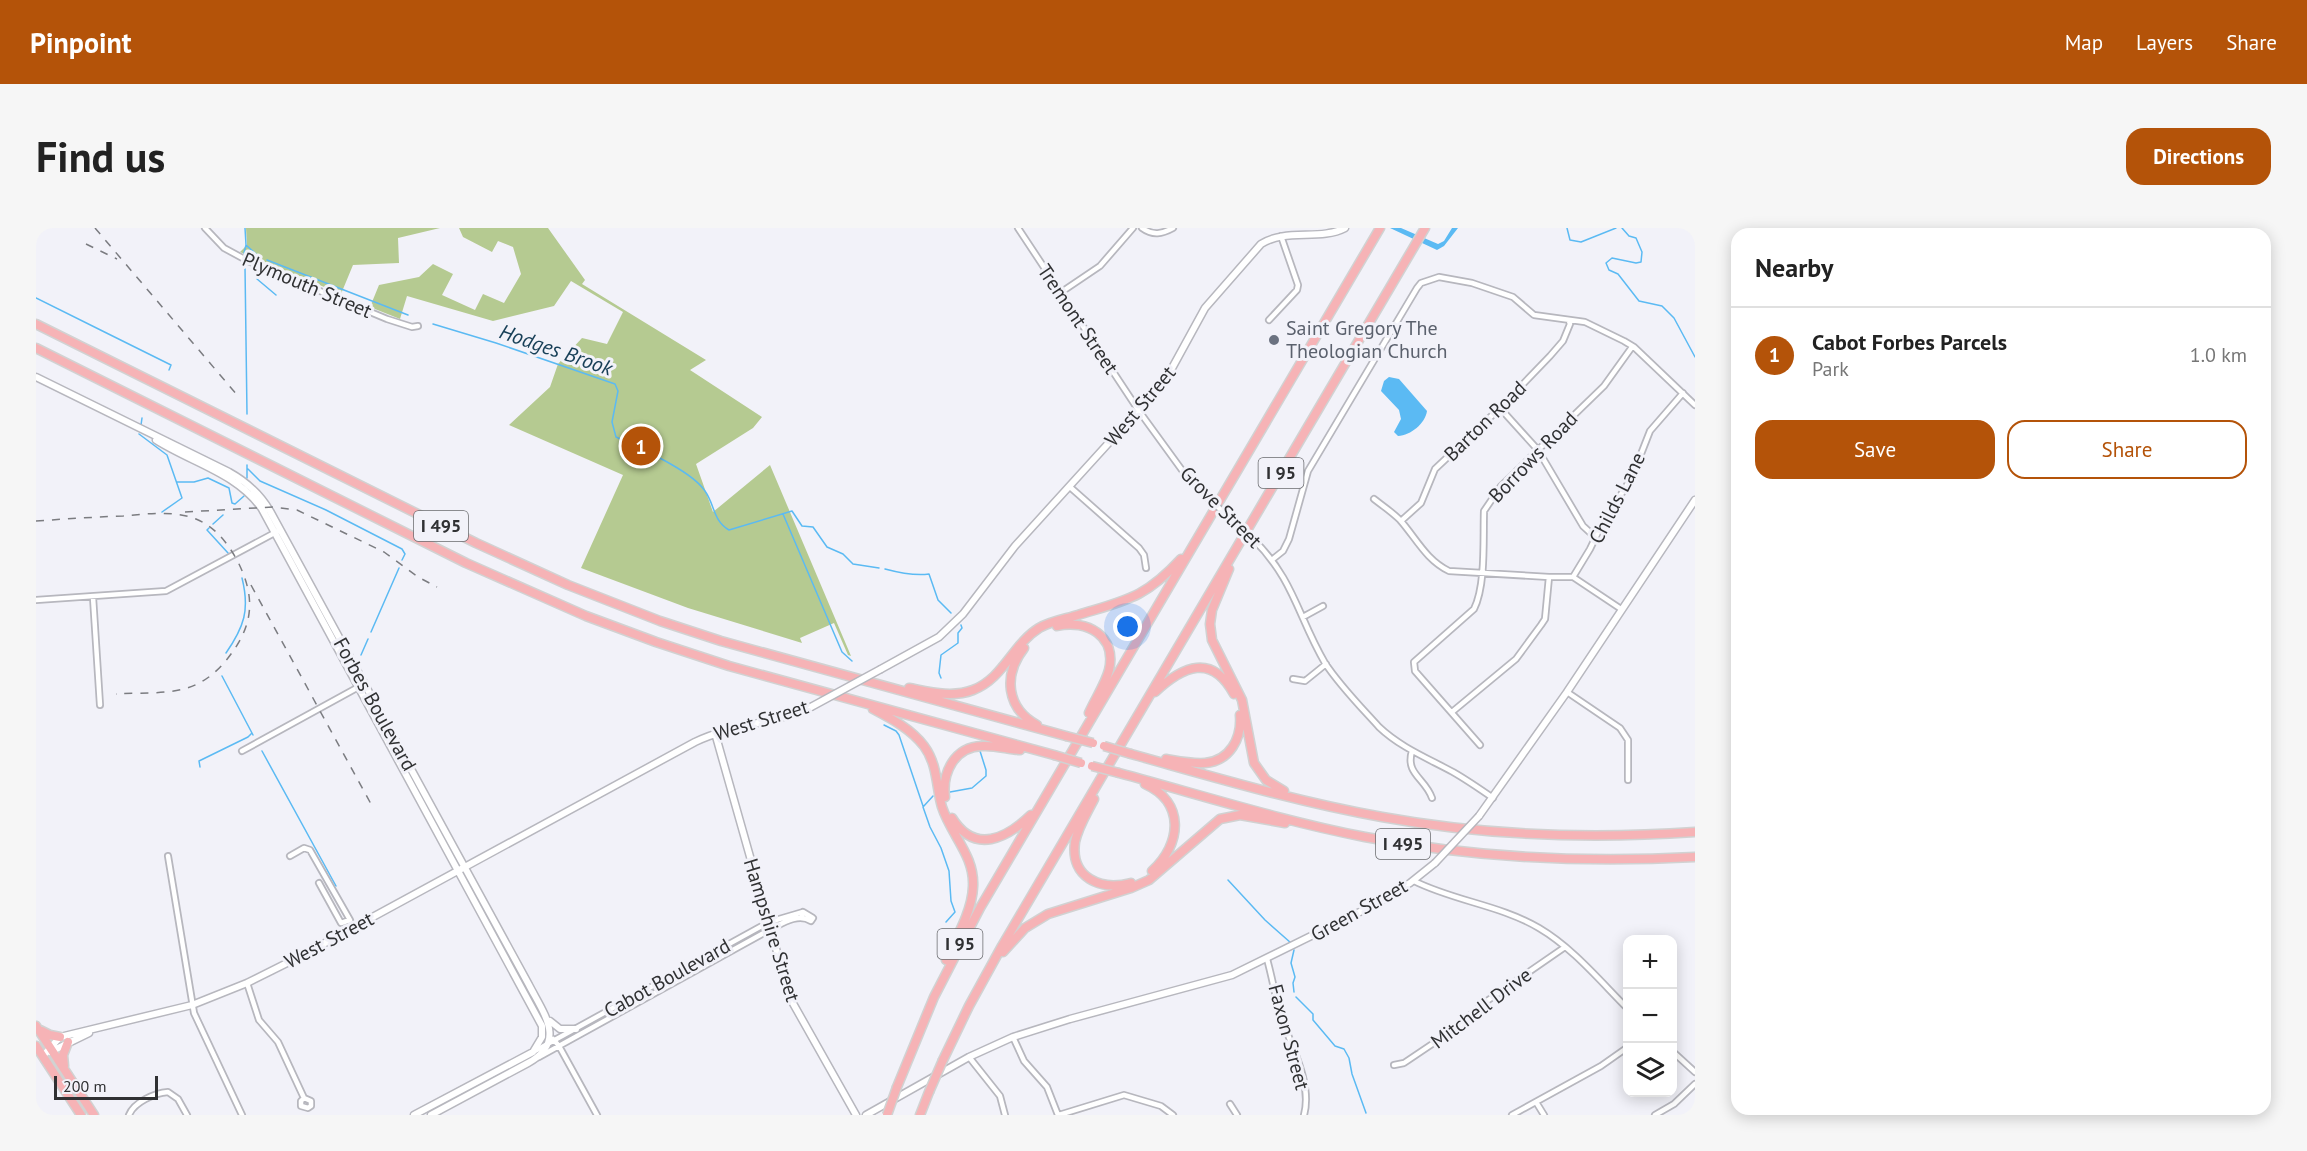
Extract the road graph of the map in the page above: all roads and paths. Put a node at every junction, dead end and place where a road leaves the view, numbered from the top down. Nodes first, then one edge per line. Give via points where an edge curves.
1 (205, 228) edge
2 (1018, 228) edge
3 (1132, 228) edge
4 (1142, 228) edge
5 (1173, 228) edge
6 (1345, 228) edge
7 (1379, 230) edge
8 (1424, 230) edge
9 (1281, 236) junction
10 (1060, 293) junction
11 (1269, 320) dead end
12 (1569, 321) junction
13 (36, 324) edge
14 (418, 326) dead end
15 (1632, 347) junction
16 (36, 348) edge
17 (36, 377) edge
18 (1683, 393) junction
19 (1695, 405) edge
20 (1500, 408) junction
21 (1139, 411) junction
22 (1538, 450) junction
23 (1070, 487) junction
24 (1374, 500) dead end
25 (1695, 500) edge
26 (1401, 521) junction
27 (278, 532) junction
28 (1595, 537) junction
29 (1242, 539) junction
30 (1192, 547) junction
31 (1273, 559) junction
32 (1146, 568) dead end
33 (1481, 573) junction
34 (1573, 576) junction
35 (1549, 577) junction
36 (93, 597) junction
37 (36, 600) edge
38 (1323, 606) dead end
39 (1621, 609) junction
40 (1303, 617) junction
41 (1326, 664) junction
42 (1293, 680) dead end
43 (864, 681) junction
44 (361, 686) junction
45 (1567, 692) junction
46 (1148, 698) junction
47 (856, 701) junction
48 (100, 705) dead end
49 (1452, 712) junction
50 (1083, 732) junction
51 (715, 733) junction
52 (1066, 736) junction
53 (1480, 745) dead end
54 (242, 751) dead end
55 (1412, 751) junction
56 (1131, 754) junction
57 (1054, 755) junction
58 (1105, 771) junction
59 (1119, 773) junction
60 (1628, 780) dead end
61 (1432, 798) dead end
62 (1493, 798) junction
63 (1333, 807) junction
64 (1038, 808) junction
65 (1695, 832) edge
66 (1351, 834) junction
67 (168, 856) dead end
68 (290, 856) dead end
69 (1695, 857) edge
70 (461, 868) junction
71 (1414, 881) junction
72 (319, 883) dead end
73 (803, 915) dead end
74 (350, 920) junction
75 (770, 926) junction
76 (354, 927) junction
77 (1565, 947) junction
78 (1267, 959) junction
79 (247, 983) junction
80 (975, 995) junction
81 (934, 997) junction
82 (1623, 1004) edge
83 (192, 1005) junction
84 (545, 1016) junction
85 (110, 1026) junction
86 (37, 1027) edge
87 (543, 1028) junction
88 (576, 1029) junction
89 (60, 1036) junction
90 (1013, 1037) junction
91 (551, 1041) junction
92 (68, 1042) junction
93 (36, 1046) edge
94 (559, 1046) junction
95 (51, 1049) junction
96 (1623, 1051) edge
97 (533, 1052) junction
98 (43, 1056) junction
99 (1677, 1056) edge
100 (539, 1057) junction
101 (969, 1057) junction
102 (1394, 1065) dead end
103 (66, 1072) junction
104 (1695, 1072) edge
105 (1695, 1084) edge
106 (304, 1098) dead end
107 (1536, 1102) junction
108 (1230, 1104) dead end
109 (432, 1113) edge
110 (81, 1115) edge
111 (94, 1115) edge
112 (129, 1115) edge
113 (187, 1115) edge
114 (242, 1115) edge
115 (414, 1115) edge
116 (597, 1115) edge
117 (856, 1115) edge
118 (866, 1115) edge
119 (887, 1115) edge
120 (920, 1115) edge
121 (1005, 1115) edge
122 (1058, 1115) edge
123 (1173, 1115) edge
124 (1237, 1115) edge
125 (1304, 1115) edge
126 (1512, 1115) edge
127 (1544, 1115) edge
128 (1655, 1115) edge

1 - 14 street, Plymouth Street via 224,248 249,261 376,315
2 - 10 street, Tremont Street
3 - 10 street via 1100,266
4 - 5 street via 1155,234
6 - 9 street, West Street
7 - 30 highway, I 95
8 - 29 highway, I 95
9 - 11 street via 1298,285
9 - 21 street, West Street via 1261,244 1214,296 1198,318 1171,372
10 - 21 street, Tremont Street
12 - 15 street via 1585,322
12 - 20 street, Barton Road via 1563,341
12 - 31 street via 1534,315 1513,297 1472,283 1444,277 1421,283 1308,471 1289,539 1283,552
13 - 43 highway, I 495 via 568,585 691,631
15 - 18 street
15 - 22 street, Borrows Road via 1604,386
16 - 47 highway, I 495 via 520,588 585,616 680,650
17 - 27 street, Forbes Boulevard via 242,479 259,494
18 - 19 street
18 - 28 street, Childs Lane via 1650,431 1632,477
20 - 22 street
20 - 26 street, Barton Road via 1435,469 1421,503
21 - 23 street, West Street
21 - 31 street, Grove Street, bridge via 1179,466
22 - 28 street via 1583,526
22 - 33 street, Borrows Road via 1501,486 1484,511
23 - 32 street via 1139,548
23 - 51 street, West Street, bridge via 1015,546 972,604 939,637 811,707
24 - 26 street
25 - 39 street, Green Street
26 - 33 street via 1443,568
27 - 36 street via 166,591
27 - 44 street, Forbes Boulevard
28 - 34 street, Childs Lane
29 - 46 highway, I 95
29 - 63 highway via 1213,607 1213,642 1242,698 1251,752 1260,773 1279,789
30 - 43 highway via 1144,592 1037,630 994,676 975,689 946,694
30 - 50 highway, I 95
31 - 40 street, Grove Street
33 - 35 street
33 - 49 street, Borrows Road via 1474,609 1413,662 1415,671
34 - 35 street
34 - 39 street
35 - 49 street via 1545,619 1536,633 1516,659
36 - 37 street
36 - 48 street
38 - 40 street
39 - 45 street, Green Street
40 - 41 street, Grove Street
41 - 42 street via 1305,681
41 - 55 street, Grove Street via 1379,727
43 - 52 highway, I 495
44 - 54 street
44 - 70 street, Forbes Boulevard
45 - 60 street via 1620,728 1628,740
45 - 62 street, Green Street
46 - 56 highway via 1182,671 1197,667 1211,670 1224,680 1236,698 1239,736 1228,753 1208,763
46 - 58 highway, I 95
47 - 57 highway, I 495
47 - 81 highway via 902,726 924,746 934,766 943,810 970,864 972,900
49 - 53 street
50 - 52 highway via 1108,673 1109,653 1092,628 1062,625 1040,633 1025,647 1013,667 1010,686 1014,703 1025,717
50 - 64 highway, I 95
51 - 70 street, West Street
51 - 75 street, Hampshire Street
52 - 56 highway, I 495, bridge
55 - 61 street via 1410,767
55 - 62 street, Grove Street
56 - 63 highway, I 495
57 - 59 highway, I 495, bridge
57 - 64 highway via 977,746 958,755 946,774 945,794 951,815 959,828 975,837 1004,836
58 - 59 highway via 1078,832 1075,849 1084,874 1106,886 1130,883 1151,872 1168,852 1175,828 1172,808 1162,795
58 - 80 highway, I 95
59 - 66 highway, I 495
62 - 71 street, Green Street, bridge
63 - 65 highway, I 495 via 1421,823 1516,833 1599,836
64 - 81 highway, I 95
66 - 69 highway, I 495 via 1446,850 1528,858
66 - 80 highway via 1243,815 1222,818 1143,883 1036,920 1009,945
67 - 83 street
68 - 74 street via 304,848 310,850
70 - 76 street, West Street
70 - 84 street, Forbes Boulevard
70 - 87 street, Forbes Boulevard
71 - 77 street via 1522,920
71 - 78 street, Green Street
72 - 74 street via 341,923
73 - 75 street, Cabot Boulevard
74 - 76 street
75 - 88 street, Cabot Boulevard
75 - 94 street, Cabot Boulevard
75 - 117 street, Hampshire Street via 790,998
76 - 79 street, West Street
77 - 82 street
77 - 102 street, Mitchell Drive via 1484,1003 1456,1028 1404,1063
78 - 90 street, Green Street via 1232,975
78 - 125 street, Faxon Street via 1281,1016 1299,1063 1305,1094
79 - 83 street, West Street
79 - 106 street via 259,1020 278,1042
80 - 120 highway, I 95, bridge
81 - 119 highway, I 95, bridge
83 - 85 street, West Street
83 - 114 street
84 - 88 street via 558,1028
84 - 91 street, Forbes Boulevard
85 - 89 street, West Street
85 - 92 street, West Street
86 - 89 highway
86 - 95 highway
87 - 91 street, Forbes Boulevard
87 - 97 street via 542,1040
88 - 91 street, Cabot Boulevard
89 - 95 street, West Street
90 - 101 street, Green Street
90 - 122 street via 1024,1061 1047,1086
91 - 94 street
91 - 97 street, Cabot Boulevard
91 - 100 street
92 - 95 street, West Street
92 - 103 highway via 63,1055
93 - 98 highway
94 - 100 street, Cabot Boulevard
94 - 116 street
95 - 98 street, West Street
95 - 103 highway
96 - 107 street
97 - 109 street
98 - 110 highway
99 - 104 street
100 - 109 street
101 - 118 street, Green Street
101 - 121 street via 1000,1096
103 - 111 highway
105 - 128 street
107 - 126 street
107 - 127 street
108 - 124 street
109 - 115 street
112 - 113 street via 138,1103 168,1092 177,1097
122 - 123 street via 1124,1095 1161,1106

